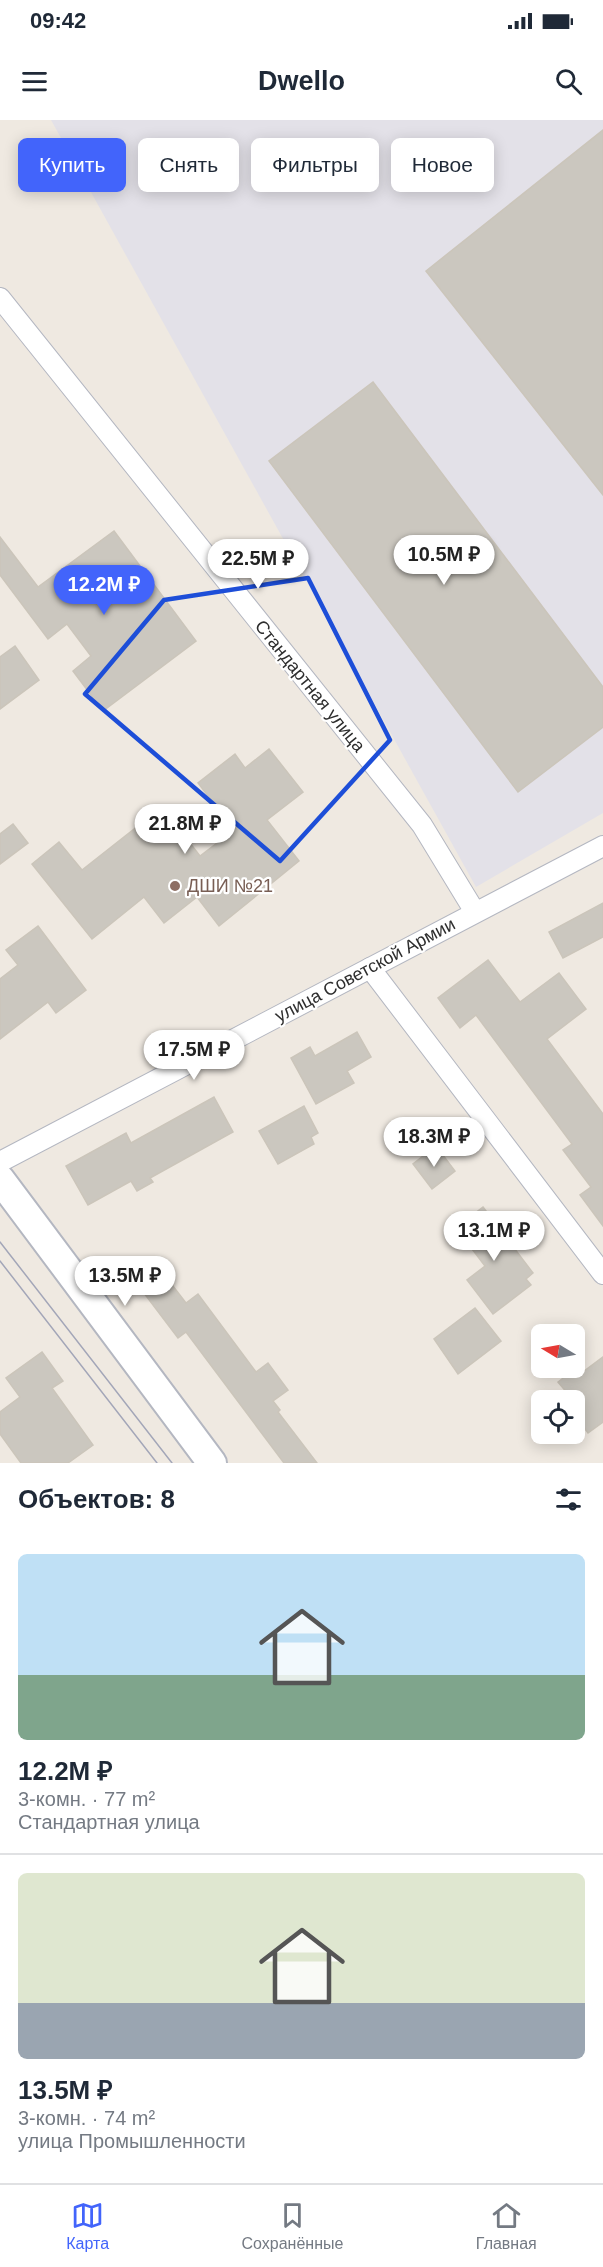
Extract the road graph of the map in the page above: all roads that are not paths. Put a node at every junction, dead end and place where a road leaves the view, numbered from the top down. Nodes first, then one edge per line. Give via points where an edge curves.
1 (0, 298) edge
2 (603, 846) edge
3 (475, 912) junction
4 (370, 968) junction
5 (0, 1162) edge
6 (0, 1179) edge
7 (603, 1274) edge
8 (212, 1463) edge

1 - 3 street, Стандартная улица via 422,825
2 - 3 street, улица Советской Армии
3 - 4 street, улица Советской Армии
4 - 5 street, улица Советской Армии
4 - 7 street
6 - 8 main road

